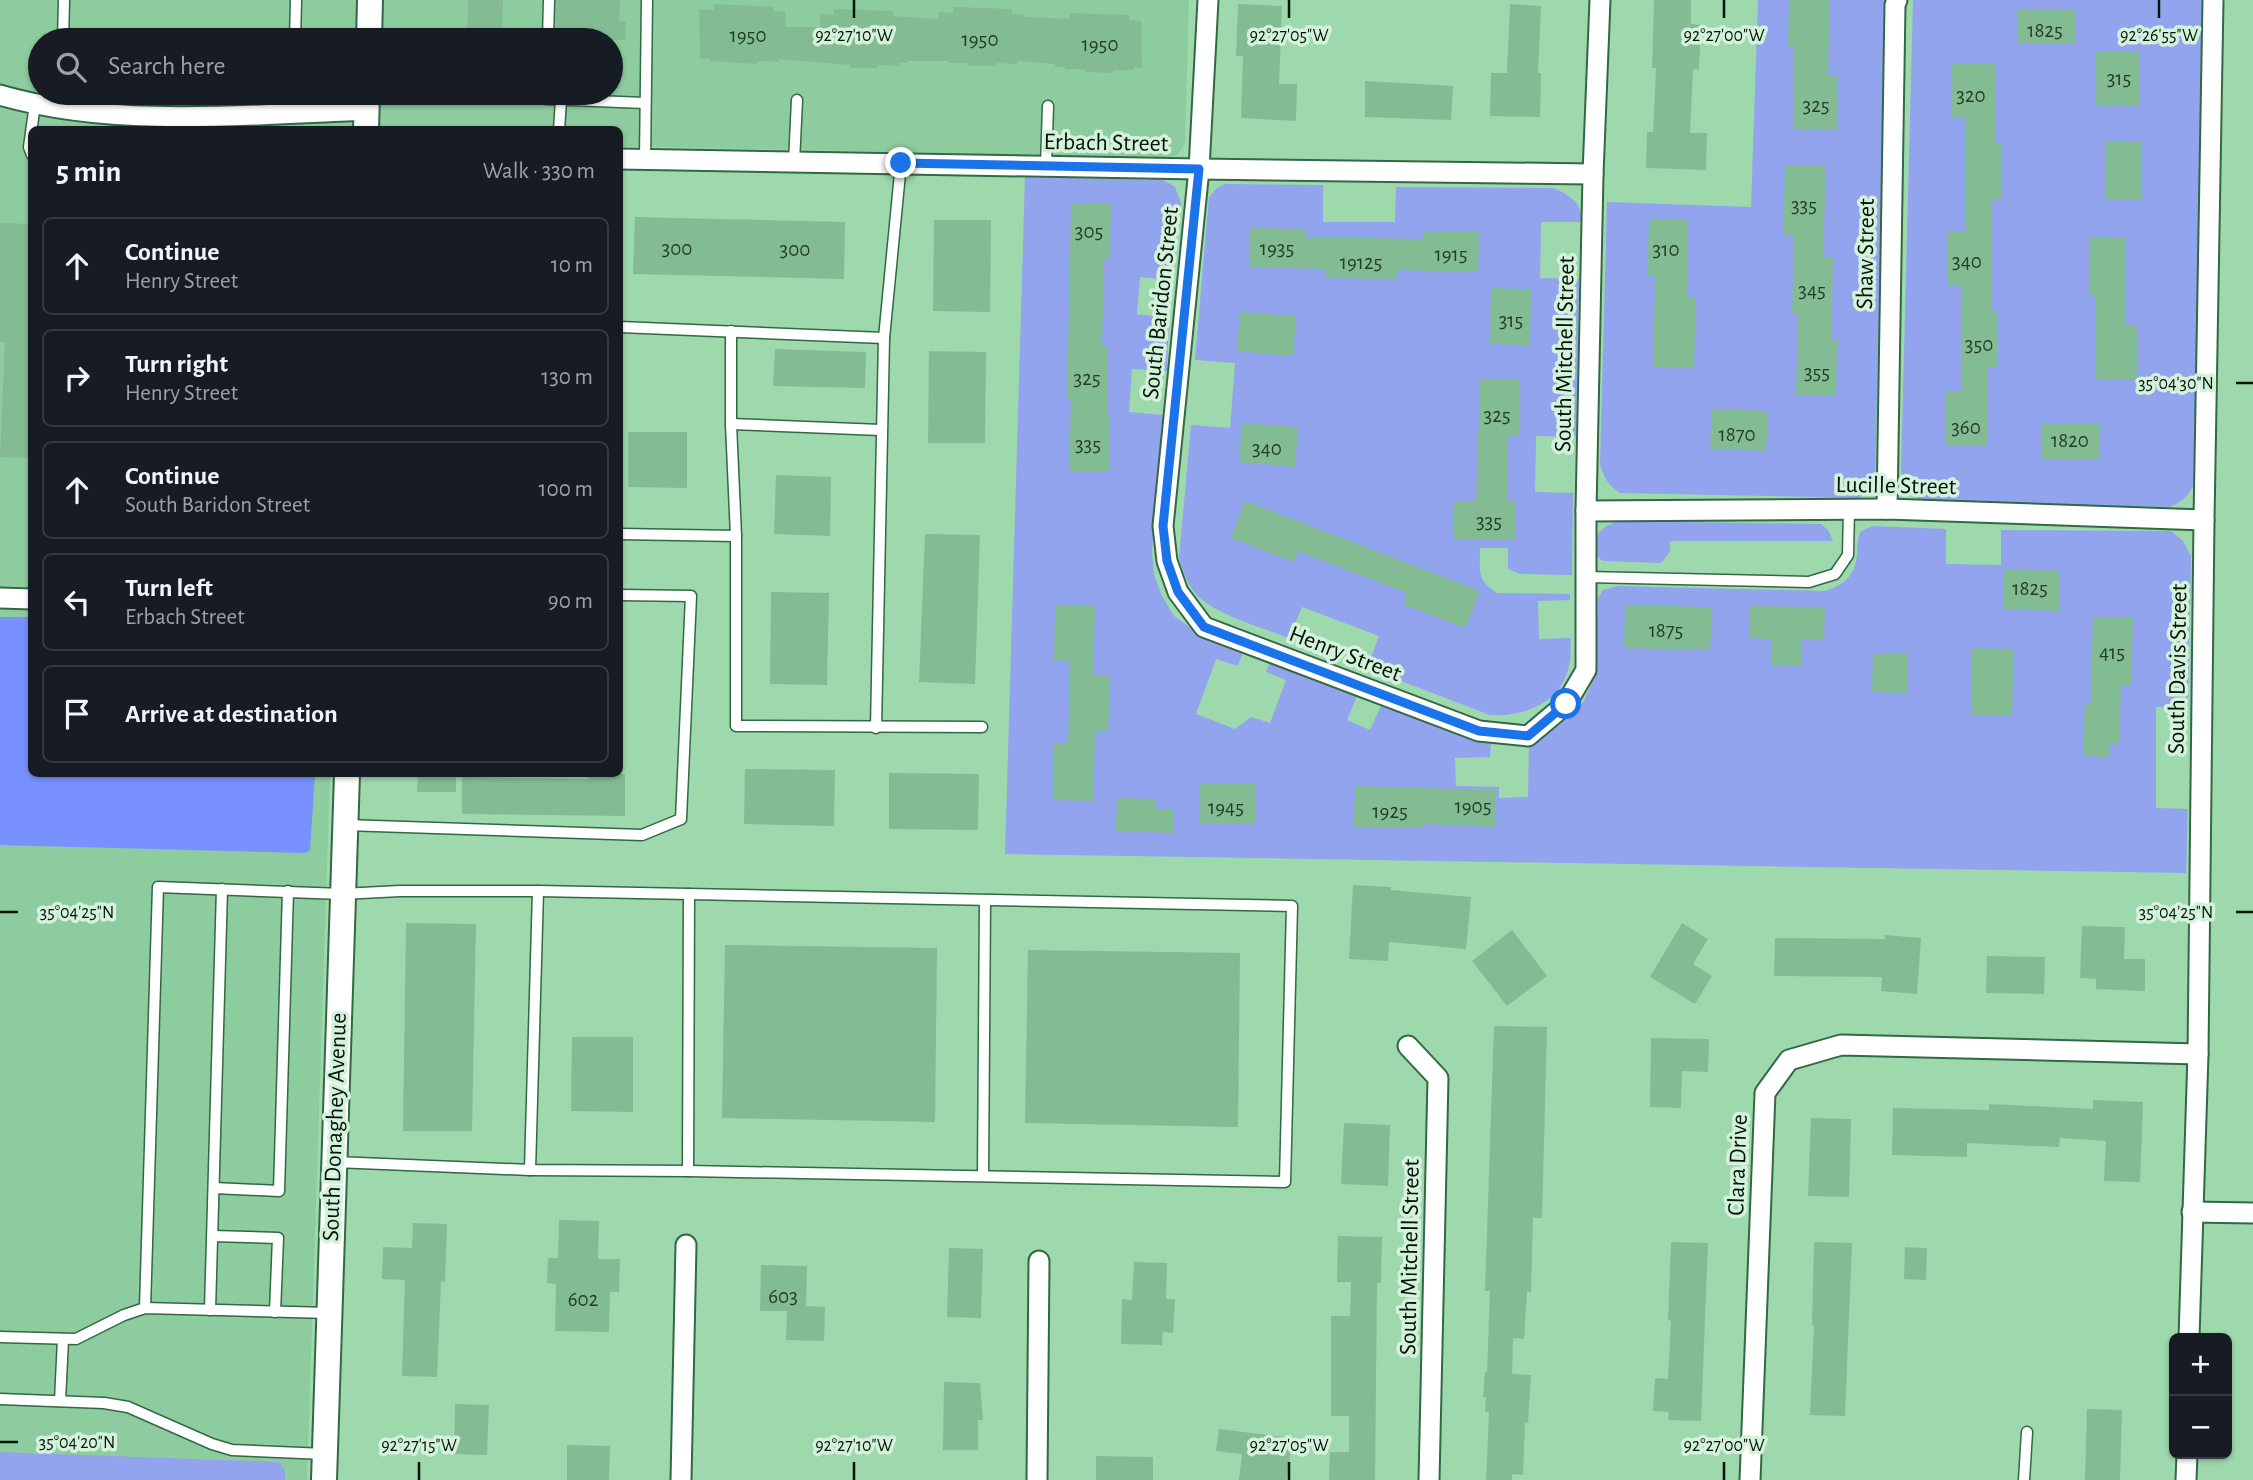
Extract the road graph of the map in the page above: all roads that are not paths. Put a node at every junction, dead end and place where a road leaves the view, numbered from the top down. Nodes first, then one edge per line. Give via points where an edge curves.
1 (64, 0) edge
2 (296, 0) edge
3 (370, 0) edge
4 (549, 0) edge
5 (647, 0) edge
6 (1208, 0) edge
7 (1600, 0) edge
8 (1897, 0) edge
9 (2213, 0) edge
10 (63, 28) edge
11 (295, 28) edge
12 (369, 28) edge
13 (548, 28) edge
14 (0, 95) edge
15 (797, 100) dead end
16 (28, 102) edge
17 (623, 102) edge
18 (645, 103) junction
19 (35, 105) edge
20 (91, 105) edge
21 (561, 105) edge
22 (1048, 106) dead end
23 (367, 111) edge
24 (32, 126) edge
25 (559, 126) edge
26 (623, 159) edge
27 (645, 160) junction
28 (794, 162) junction
29 (901, 163) junction
30 (1046, 166) junction
31 (1199, 169) junction
32 (1592, 174) junction
33 (623, 327) edge
34 (730, 331) junction
35 (884, 338) junction
36 (731, 424) junction
37 (881, 430) junction
38 (1849, 509) junction
39 (1887, 509) junction
40 (1586, 511) junction
41 (2204, 520) junction
42 (1163, 526) joint
43 (623, 534) edge
44 (736, 536) junction
45 (1586, 578) junction
46 (623, 595) edge
47 (0, 598) edge
48 (28, 599) edge
49 (1566, 704) joint
50 (982, 727) dead end
51 (876, 728) junction
52 (347, 777) edge
53 (345, 825) junction
54 (222, 889) junction
55 (288, 891) junction
56 (538, 891) junction
57 (342, 894) junction
58 (689, 894) junction
59 (985, 901) junction
60 (1408, 1046) dead end
61 (2198, 1054) junction
62 (335, 1162) junction
63 (530, 1170) junction
64 (688, 1171) junction
65 (983, 1177) junction
66 (214, 1188) junction
67 (2192, 1212) junction
68 (2253, 1213) edge
69 (213, 1236) junction
70 (686, 1245) dead end
71 (1039, 1261) dead end
72 (145, 1308) junction
73 (210, 1310) junction
74 (275, 1312) junction
75 (330, 1313) junction
76 (2189, 1333) edge
77 (0, 1337) edge
78 (63, 1339) junction
79 (0, 1399) edge
80 (60, 1401) junction
81 (2027, 1432) dead end
82 (325, 1454) junction
83 (2187, 1459) edge
84 (324, 1480) edge
85 (681, 1480) edge
86 (1037, 1480) edge
87 (1429, 1480) edge
88 (1750, 1480) edge
89 (2024, 1480) edge
90 (2186, 1480) edge

1 - 10 lane
2 - 11 lane
3 - 12 street
4 - 13 lane
5 - 18 lane
6 - 31 street, South Baridon Street
7 - 32 street, South Mitchell Street
8 - 39 street, Shaw Street
9 - 41 street, South Davis Street
14 - 16 street
15 - 28 lane
17 - 18 lane
18 - 27 lane
19 - 24 lane
20 - 23 street via 159,115 271,118
21 - 25 lane
22 - 30 lane
26 - 27 street, Erbach Street
27 - 28 street, Erbach Street
28 - 29 street, Erbach Street
29 - 30 street, Erbach Street
29 - 35 lane
30 - 31 street, Erbach Street
31 - 32 street, Erbach Street
31 - 42 street, South Baridon Street
32 - 40 street, South Mitchell Street
33 - 34 lane
34 - 35 lane
34 - 36 lane
35 - 37 lane
36 - 37 lane
36 - 44 lane
37 - 51 lane
38 - 39 street, Lucille Street
38 - 40 street, Lucille Street
38 - 45 lane via 1848,555 1835,574 1809,582
39 - 41 street, Lucille Street
40 - 45 street, South Mitchell Street
41 - 61 street, South Davis Street
42 - 49 street, Henry Street via 1167,561 1178,592 1204,627 1479,731 1528,736
43 - 44 lane
44 - 51 lane via 736,726
45 - 49 street, South Mitchell Street via 1586,670
46 - 53 lane via 691,596 681,819 642,835
47 - 48 street
50 - 51 lane
52 - 53 street, South Donaghey Avenue
53 - 57 street, South Donaghey Avenue
54 - 55 lane
54 - 66 lane
54 - 72 lane via 158,887
55 - 57 lane
55 - 66 lane via 279,1191
56 - 57 lane
56 - 58 lane
56 - 63 lane
57 - 62 street, South Donaghey Avenue
58 - 59 lane
58 - 64 lane
59 - 65 lane
59 - 65 lane via 1292,906 1285,1182
60 - 87 street, South Mitchell Street via 1438,1078
61 - 67 street, South Davis Street
61 - 88 street, Clara Drive via 1841,1045 1789,1060 1766,1093
62 - 63 lane
62 - 75 street, South Donaghey Avenue
63 - 64 lane
64 - 65 lane
66 - 69 lane
67 - 68 street
67 - 76 street, South Davis Street
69 - 73 lane
69 - 74 lane via 278,1238
70 - 85 street
71 - 86 street
72 - 73 lane
72 - 78 lane via 76,1339
73 - 74 lane
74 - 75 lane
75 - 82 street, South Donaghey Avenue
77 - 78 lane
78 - 80 lane
79 - 80 lane
80 - 82 lane via 128,1407 232,1450
81 - 89 lane
82 - 84 street, South Donaghey Avenue
83 - 90 street

